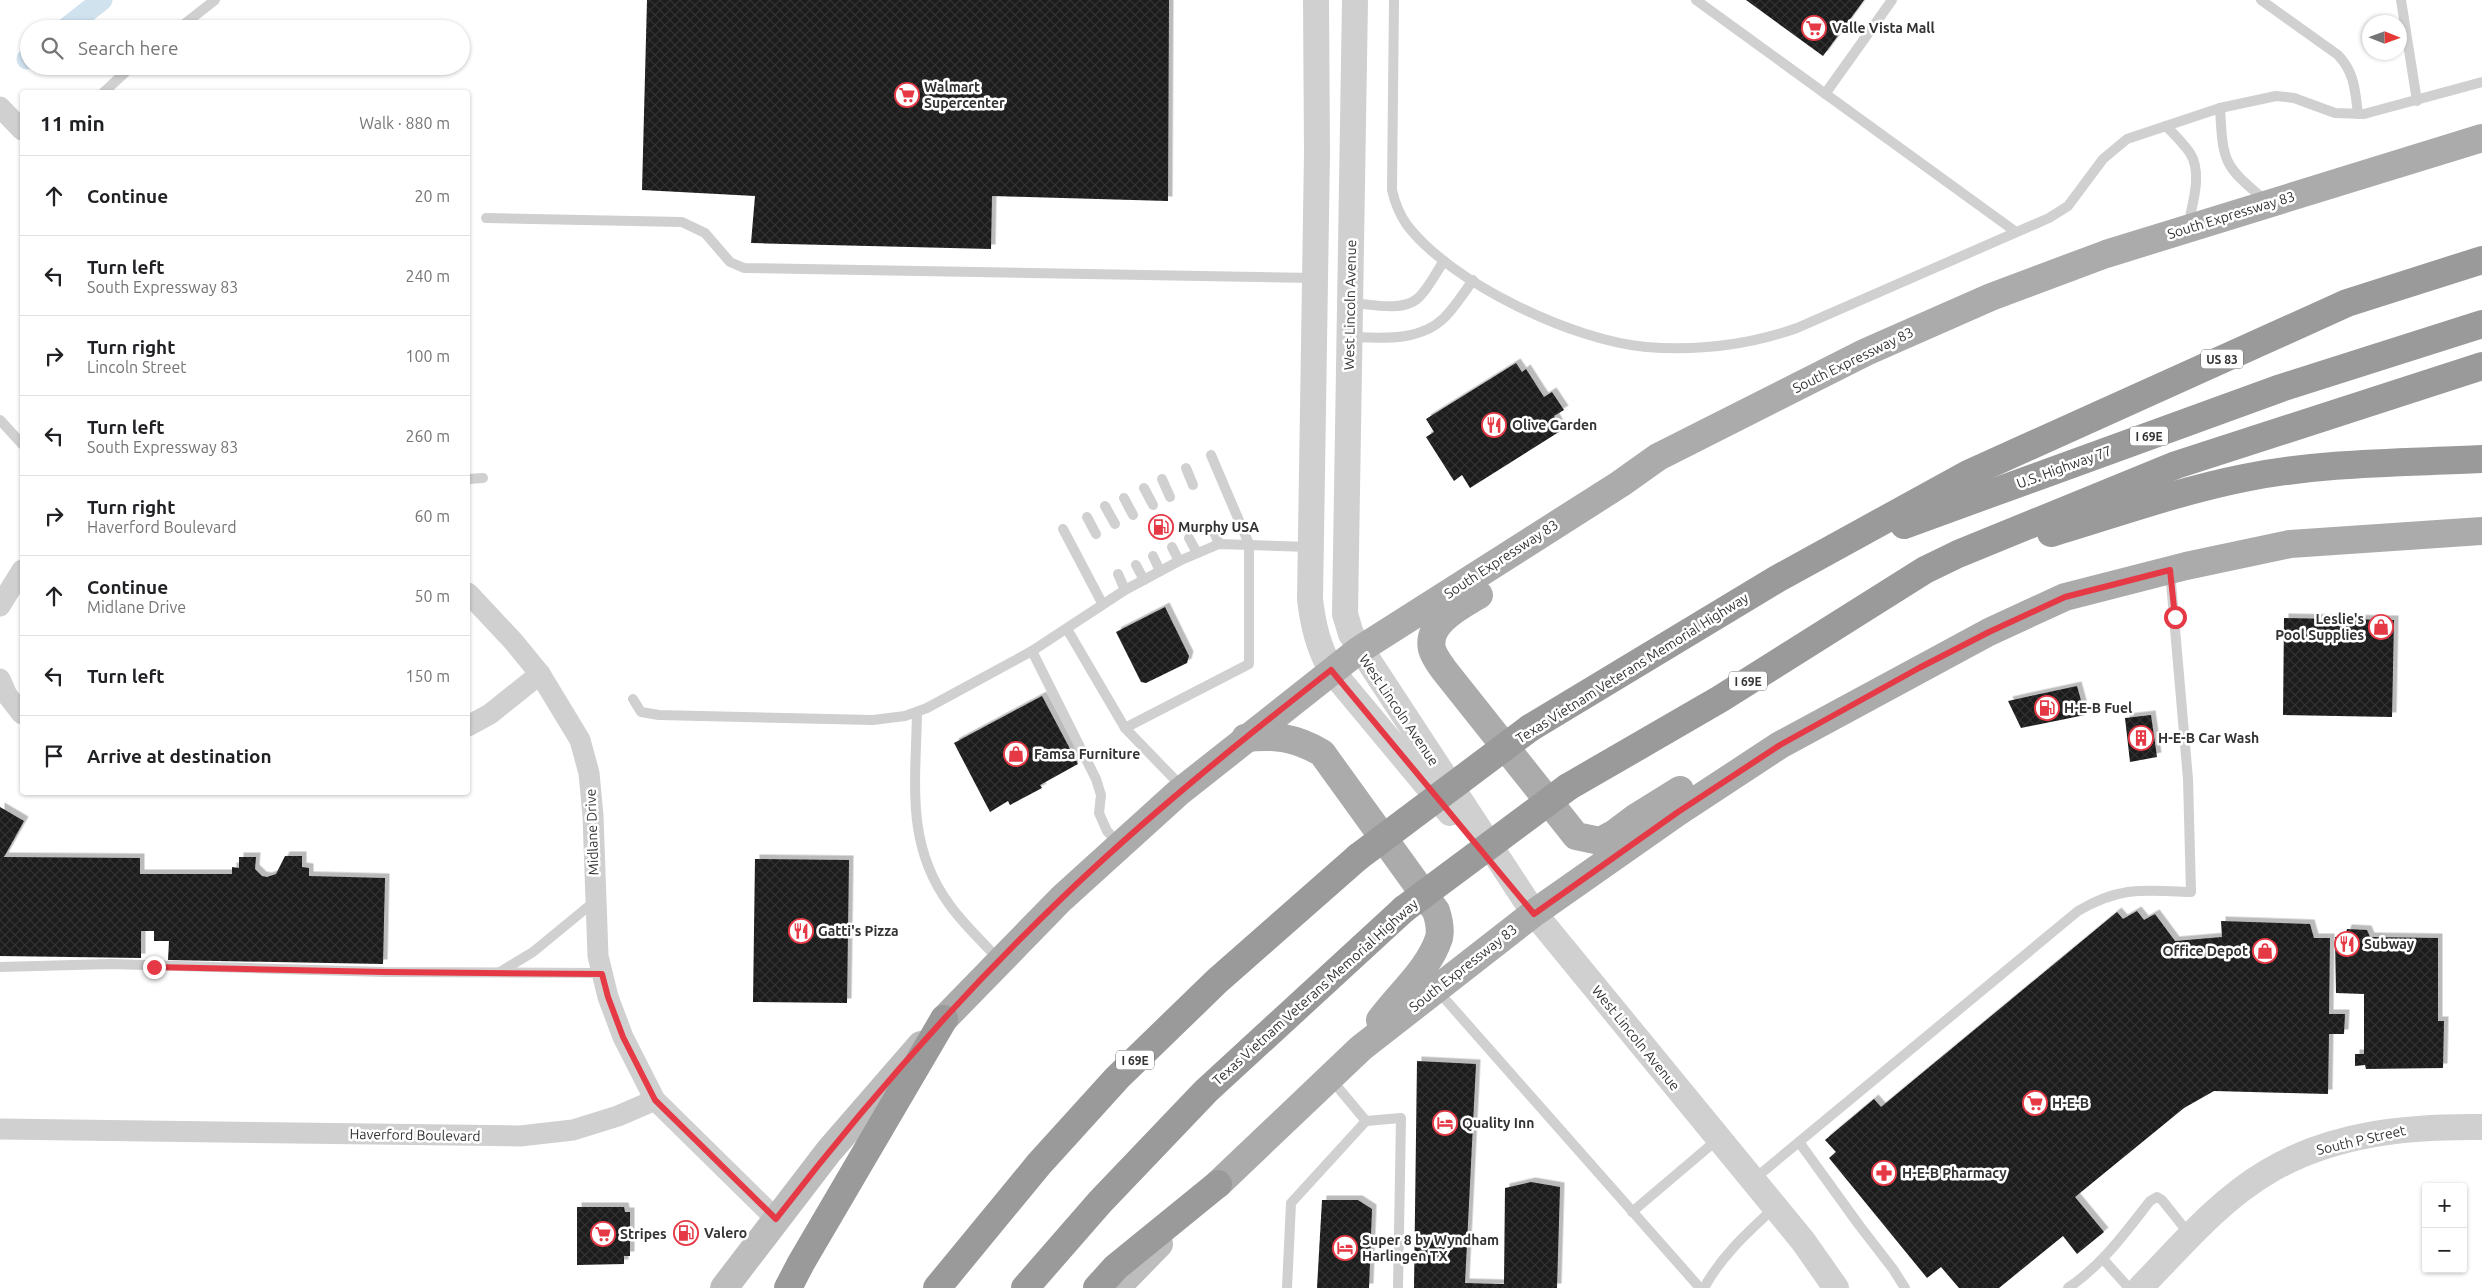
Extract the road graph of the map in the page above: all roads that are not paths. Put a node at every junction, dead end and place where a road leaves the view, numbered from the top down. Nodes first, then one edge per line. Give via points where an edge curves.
1 (215, 0) edge
2 (1316, 0) edge
3 (1355, 0) edge
4 (1394, 0) edge
5 (1696, 0) edge
6 (1892, 0) edge
7 (2261, 0) edge
8 (2401, 0) edge
9 (189, 20) edge
10 (122, 75) edge
11 (2482, 82) edge
12 (106, 90) edge
13 (1825, 94) junction
14 (2417, 101) junction
15 (0, 107) edge
16 (2220, 108) junction
17 (2358, 114) junction
18 (2166, 126) junction
19 (20, 128) edge
20 (2482, 138) edge
21 (2268, 203) junction
22 (486, 218) dead end
23 (2187, 229) junction
24 (2016, 232) junction
25 (2482, 260) edge
26 (1444, 261) junction
27 (1315, 278) junction
28 (1473, 280) junction
29 (1350, 303) junction
30 (2482, 324) edge
31 (1349, 337) junction
32 (2482, 366) edge
33 (0, 420) edge
34 (20, 442) edge
35 (1211, 455) dead end
36 (2482, 460) edge
37 (1186, 468) dead end
38 (483, 478) dead end
39 (470, 479) edge
40 (1162, 479) dead end
41 (1620, 484) junction
42 (1194, 485) dead end
43 (1144, 488) dead end
44 (1170, 497) dead end
45 (1124, 498) dead end
46 (1153, 505) dead end
47 (1105, 506) dead end
48 (1133, 516) dead end
49 (1087, 517) dead end
50 (1115, 524) dead end
51 (1212, 527) dead end
52 (1063, 529) dead end
53 (2482, 530) edge
54 (1096, 534) dead end
55 (1190, 538) dead end
56 (1219, 544) junction
57 (1249, 544) junction
58 (1172, 547) dead end
59 (1311, 547) junction
60 (1197, 553) junction
61 (1153, 556) dead end
62 (1818, 556) junction
63 (1178, 561) junction
64 (1136, 565) dead end
65 (1925, 570) junction
66 (2170, 570) junction
67 (1160, 571) junction
68 (20, 573) edge
69 (1118, 574) dead end
70 (1144, 580) junction
71 (1125, 590) junction
72 (470, 595) edge
73 (1102, 603) junction
74 (0, 606) edge
75 (1067, 629) junction
76 (1359, 650) junction
77 (1032, 651) junction
78 (1331, 670) junction
79 (540, 674) junction
80 (0, 679) edge
81 (633, 699) dead end
82 (20, 711) edge
83 (917, 712) junction
84 (470, 725) edge
85 (1125, 728) junction
86 (1245, 738) junction
87 (1780, 745) junction
88 (1184, 789) junction
89 (1120, 845) junction
90 (595, 901) junction
91 (1534, 914) junction
92 (1000, 961) junction
93 (0, 967) edge
94 (498, 973) junction
95 (602, 974) junction
96 (1436, 989) junction
97 (944, 1019) junction
98 (1361, 1048) junction
99 (1330, 1078) junction
100 (655, 1100) junction
101 (1366, 1121) junction
102 (2482, 1127) edge
103 (0, 1129) edge
104 (1718, 1138) junction
105 (1799, 1142) junction
106 (1753, 1180) junction
107 (1218, 1184) junction
108 (1775, 1207) junction
109 (1632, 1212) junction
110 (776, 1219) junction
111 (2191, 1236) junction
112 (2103, 1259) junction
113 (724, 1288) edge
114 (788, 1288) edge
115 (937, 1288) edge
116 (1025, 1288) edge
117 (1097, 1288) edge
118 (1116, 1288) edge
119 (1287, 1288) edge
120 (1398, 1288) edge
121 (1700, 1288) edge
122 (1704, 1288) edge
123 (1836, 1288) edge
124 (1905, 1288) edge
125 (2068, 1288) edge
126 (2129, 1288) edge
127 (2140, 1288) edge

1 - 9 lane
2 - 27 street
3 - 29 street, West Lincoln Avenue
4 - 26 lane via 1392,190 1396,207 1406,224
5 - 13 lane
6 - 13 lane
7 - 17 lane via 2348,65 2354,78
8 - 14 lane
10 - 12 lane
11 - 14 lane
13 - 24 lane
14 - 17 lane
15 - 19 street
16 - 17 lane via 2276,96 2294,98 2335,113
16 - 18 lane
16 - 21 lane via 2226,160 2239,178
18 - 23 lane via 2191,154 2194,166 2194,192
18 - 24 lane via 2127,139 2114,148 2068,206
20 - 21 main road, South Expressway 83
21 - 23 main road, South Expressway 83
22 - 27 lane via 682,222 705,233 730,262 744,268
23 - 41 main road, South Expressway 83 via 2106,254 1991,297 1866,352 1658,457
24 - 28 lane via 1796,328 1709,347 1644,347 1604,340 1525,309
25 - 62 highway, US 83 via 2347,303 1968,474
26 - 28 lane
26 - 29 lane via 1423,292 1410,303 1400,306
27 - 59 street
28 - 31 lane via 1444,317 1425,330 1399,337
29 - 31 street, West Lincoln Avenue
30 - 62 highway, U.S. Highway 77 / I 69E via 2282,388
31 - 76 street, West Lincoln Avenue via 1345,614
32 - 65 highway, I 69E via 2176,465
33 - 34 lane
35 - 57 lane
36 - 65 highway via 2356,463 2244,478 2197,488
37 - 42 lane
38 - 39 lane
40 - 44 lane
41 - 76 main road, South Expressway 83
41 - 87 main road via 1618,502 1612,509 1443,620 1432,640 1436,656 1576,836 1587,839 1600,840 1615,834 1724,762 1752,749
43 - 46 lane
45 - 48 lane
47 - 50 lane
49 - 54 lane
51 - 56 lane
52 - 73 lane
53 - 66 main road, South Expressway 83 via 2290,544
55 - 60 lane
56 - 57 lane
56 - 60 lane
57 - 59 lane
57 - 85 lane via 1249,664
58 - 63 lane
59 - 78 street via 1310,599 1314,630
60 - 63 lane
61 - 67 lane
62 - 115 highway, Texas Vietnam Veterans Memorial Highway / I 69E, bridge via 1530,728 1358,856 1217,981 1117,1078 1039,1164
63 - 67 lane
64 - 70 lane
65 - 116 highway, Texas Vietnam Veterans Memorial Highway / I 69E, bridge via 1720,699 1568,787 1404,909 1206,1091 1100,1202
66 - 87 main road, South Expressway 83 via 2065,597 1972,641
66 - 105 lane via 2188,780 2190,892 2119,892 2078,911
67 - 70 lane
68 - 74 street
69 - 71 lane
70 - 71 lane
71 - 73 lane
72 - 79 street, Midlane Drive
73 - 75 lane
75 - 77 lane
75 - 85 lane
76 - 78 main road, South Expressway 83
76 - 91 street, West Lincoln Avenue
77 - 83 lane
77 - 89 lane via 1096,779 1101,795 1099,813 1107,831
78 - 86 main road, South Expressway 83
78 - 91 street
79 - 84 street via 490,714
79 - 90 street, Midlane Drive via 580,740 589,773
80 - 82 street
81 - 83 lane via 641,712 659,715 873,720
83 - 92 lane via 915,811 926,866 949,904
85 - 88 lane
86 - 88 main road, South Expressway 83
86 - 98 main road via 1288,739 1303,742 1322,753 1436,912 1439,938 1425,964
87 - 91 main road, South Expressway 83 via 1678,812
88 - 89 main road, South Expressway 83
89 - 92 main road, South Expressway 83
90 - 94 lane via 533,952
90 - 95 street, Midlane Drive
91 - 96 main road, South Expressway 83
91 - 104 street, West Lincoln Avenue
92 - 97 main road, South Expressway 83
93 - 94 lane via 110,964
94 - 95 lane
95 - 100 street, Midlane Drive via 623,1037
96 - 98 main road, South Expressway 83
96 - 109 lane
97 - 110 main road, South Expressway 83 via 828,1151
97 - 114 highway
98 - 99 main road, South Expressway 83
99 - 101 lane
99 - 107 main road, South Expressway 83
100 - 103 street, Haverford Boulevard via 573,1130 520,1136
100 - 110 street
101 - 119 lane via 1290,1203
101 - 120 lane via 1401,1118
102 - 111 street, South P Street via 2395,1130 2329,1145 2298,1156 2262,1176 2214,1211
104 - 106 street, West Lincoln Avenue
104 - 109 lane
105 - 106 lane
105 - 124 lane via 1894,1268
106 - 108 street, West Lincoln Avenue
107 - 117 highway via 1116,1267
107 - 118 main road, South Expressway 83
108 - 122 lane via 1728,1251
108 - 123 street, West Lincoln Avenue
109 - 121 lane
110 - 113 main road, South Expressway 83
111 - 112 lane via 2157,1197 2150,1201
111 - 127 street, South P Street
112 - 125 lane
112 - 126 lane

